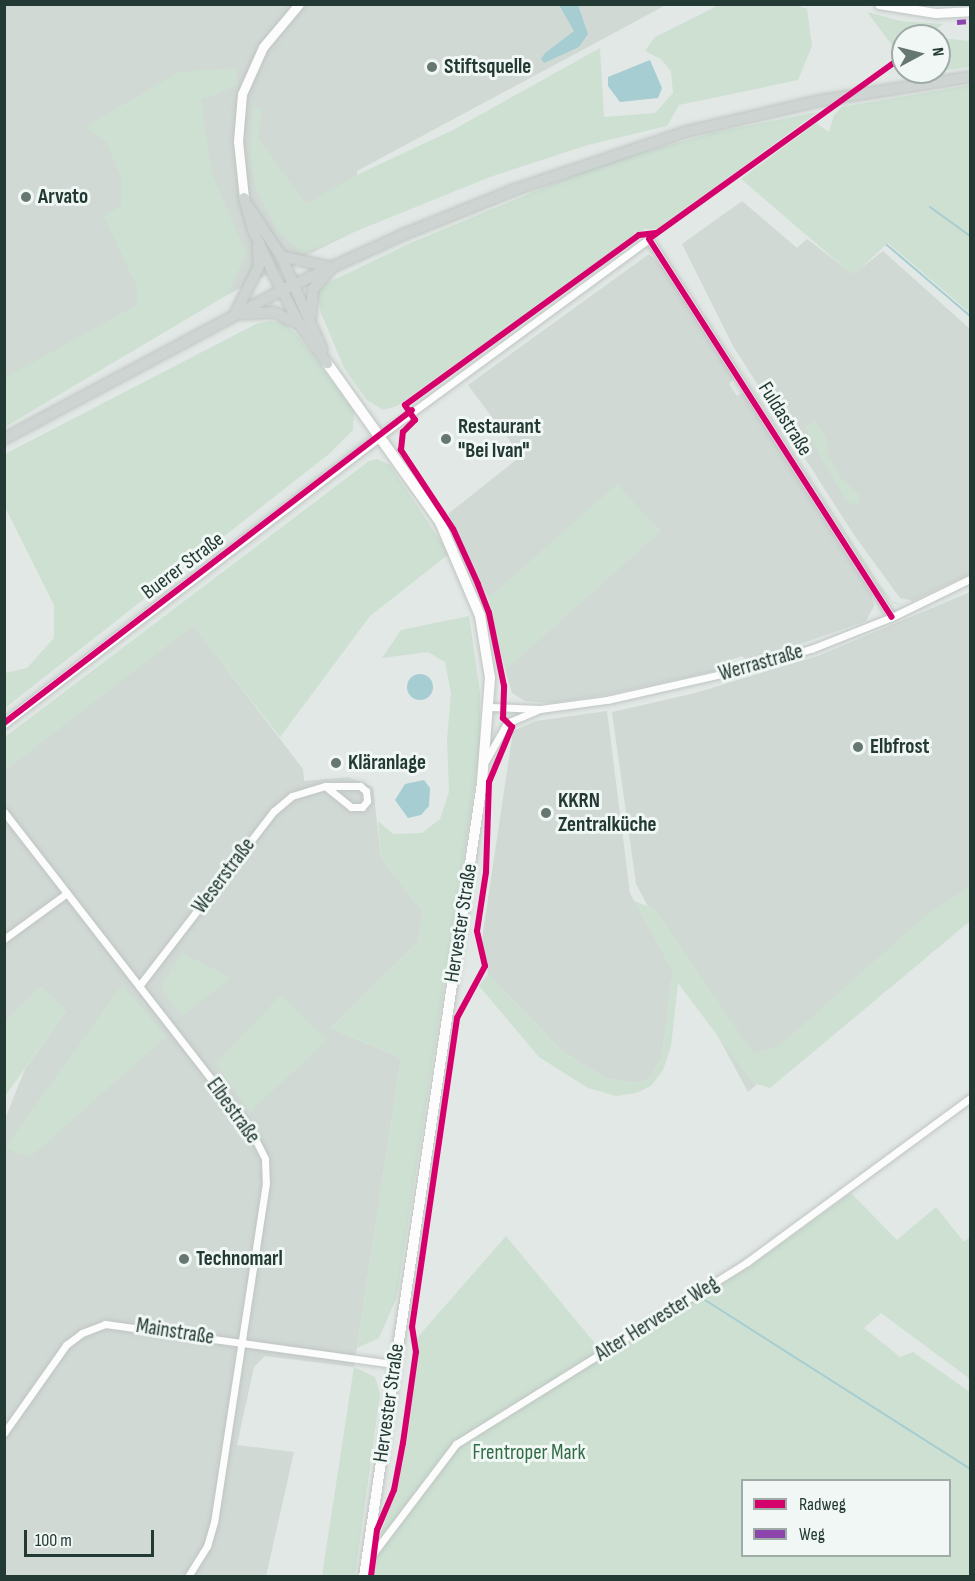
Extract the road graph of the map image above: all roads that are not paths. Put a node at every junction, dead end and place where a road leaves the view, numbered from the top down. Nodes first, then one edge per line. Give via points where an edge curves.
1 (299, 4) edge
2 (879, 4) edge
3 (970, 11) edge
4 (970, 77) edge
5 (244, 198) junction
6 (258, 241) junction
7 (281, 256) junction
8 (344, 261) junction
9 (329, 267) junction
10 (294, 284) junction
11 (282, 290) junction
12 (234, 315) junction
13 (313, 324) junction
14 (300, 325) junction
15 (327, 363) junction
16 (381, 435) junction
17 (4, 439) edge
18 (970, 579) edge
19 (892, 617) junction
20 (490, 706) junction
21 (540, 709) junction
22 (4, 723) edge
23 (485, 762) junction
24 (325, 786) junction
25 (4, 812) edge
26 (67, 893) junction
27 (4, 939) edge
28 (139, 986) junction
29 (970, 1098) edge
30 (242, 1342) junction
31 (394, 1364) junction
32 (4, 1433) edge
33 (366, 1562) junction
34 (188, 1576) edge
35 (364, 1576) edge

1 - 5 street via 263,47 242,94 238,141
2 - 3 street via 935,13
4 - 8 main road via 818,101 685,132 573,168
5 - 6 main road
5 - 7 main road
6 - 11 main road
6 - 12 main road via 258,266
7 - 9 main road
7 - 10 main road
8 - 9 main road
8 - 13 main road via 313,289
9 - 10 main road
10 - 11 main road
10 - 13 main road
11 - 12 main road
11 - 14 main road
12 - 14 main road via 274,312
12 - 17 main road
13 - 15 main road
14 - 15 main road
15 - 16 main road
16 - 19 street, Fuldastraße via 649,239 688,293
16 - 20 main road, Hervester Straße via 438,518 464,573 484,630
16 - 22 street, Buerer Straße
18 - 19 street, Werrastraße
19 - 21 street, Werrastraße via 811,649 739,670 656,691
20 - 21 street, Werrastraße
20 - 23 main road, Hervester Straße
21 - 23 street, Werrastraße via 507,723
23 - 31 main road, Hervester Straße
24 - 24 street, Weserstraße via 360,786 366,791 367,801 362,807 351,807
24 - 28 street, Weserstraße via 292,796 274,811
25 - 26 street, Elbestraße
26 - 27 street
26 - 28 street, Elbestraße
28 - 30 street, Elbestraße via 251,1131 265,1159 266,1183
29 - 33 street, Alter Hervester Weg via 747,1262 456,1444
30 - 31 street, Mainstraße
30 - 32 street, Mainstraße via 121,1323 105,1324 66,1345
30 - 34 street, Elbestraße via 214,1522 207,1546
31 - 33 main road, Hervester Straße
33 - 35 main road, Hervester Straße

